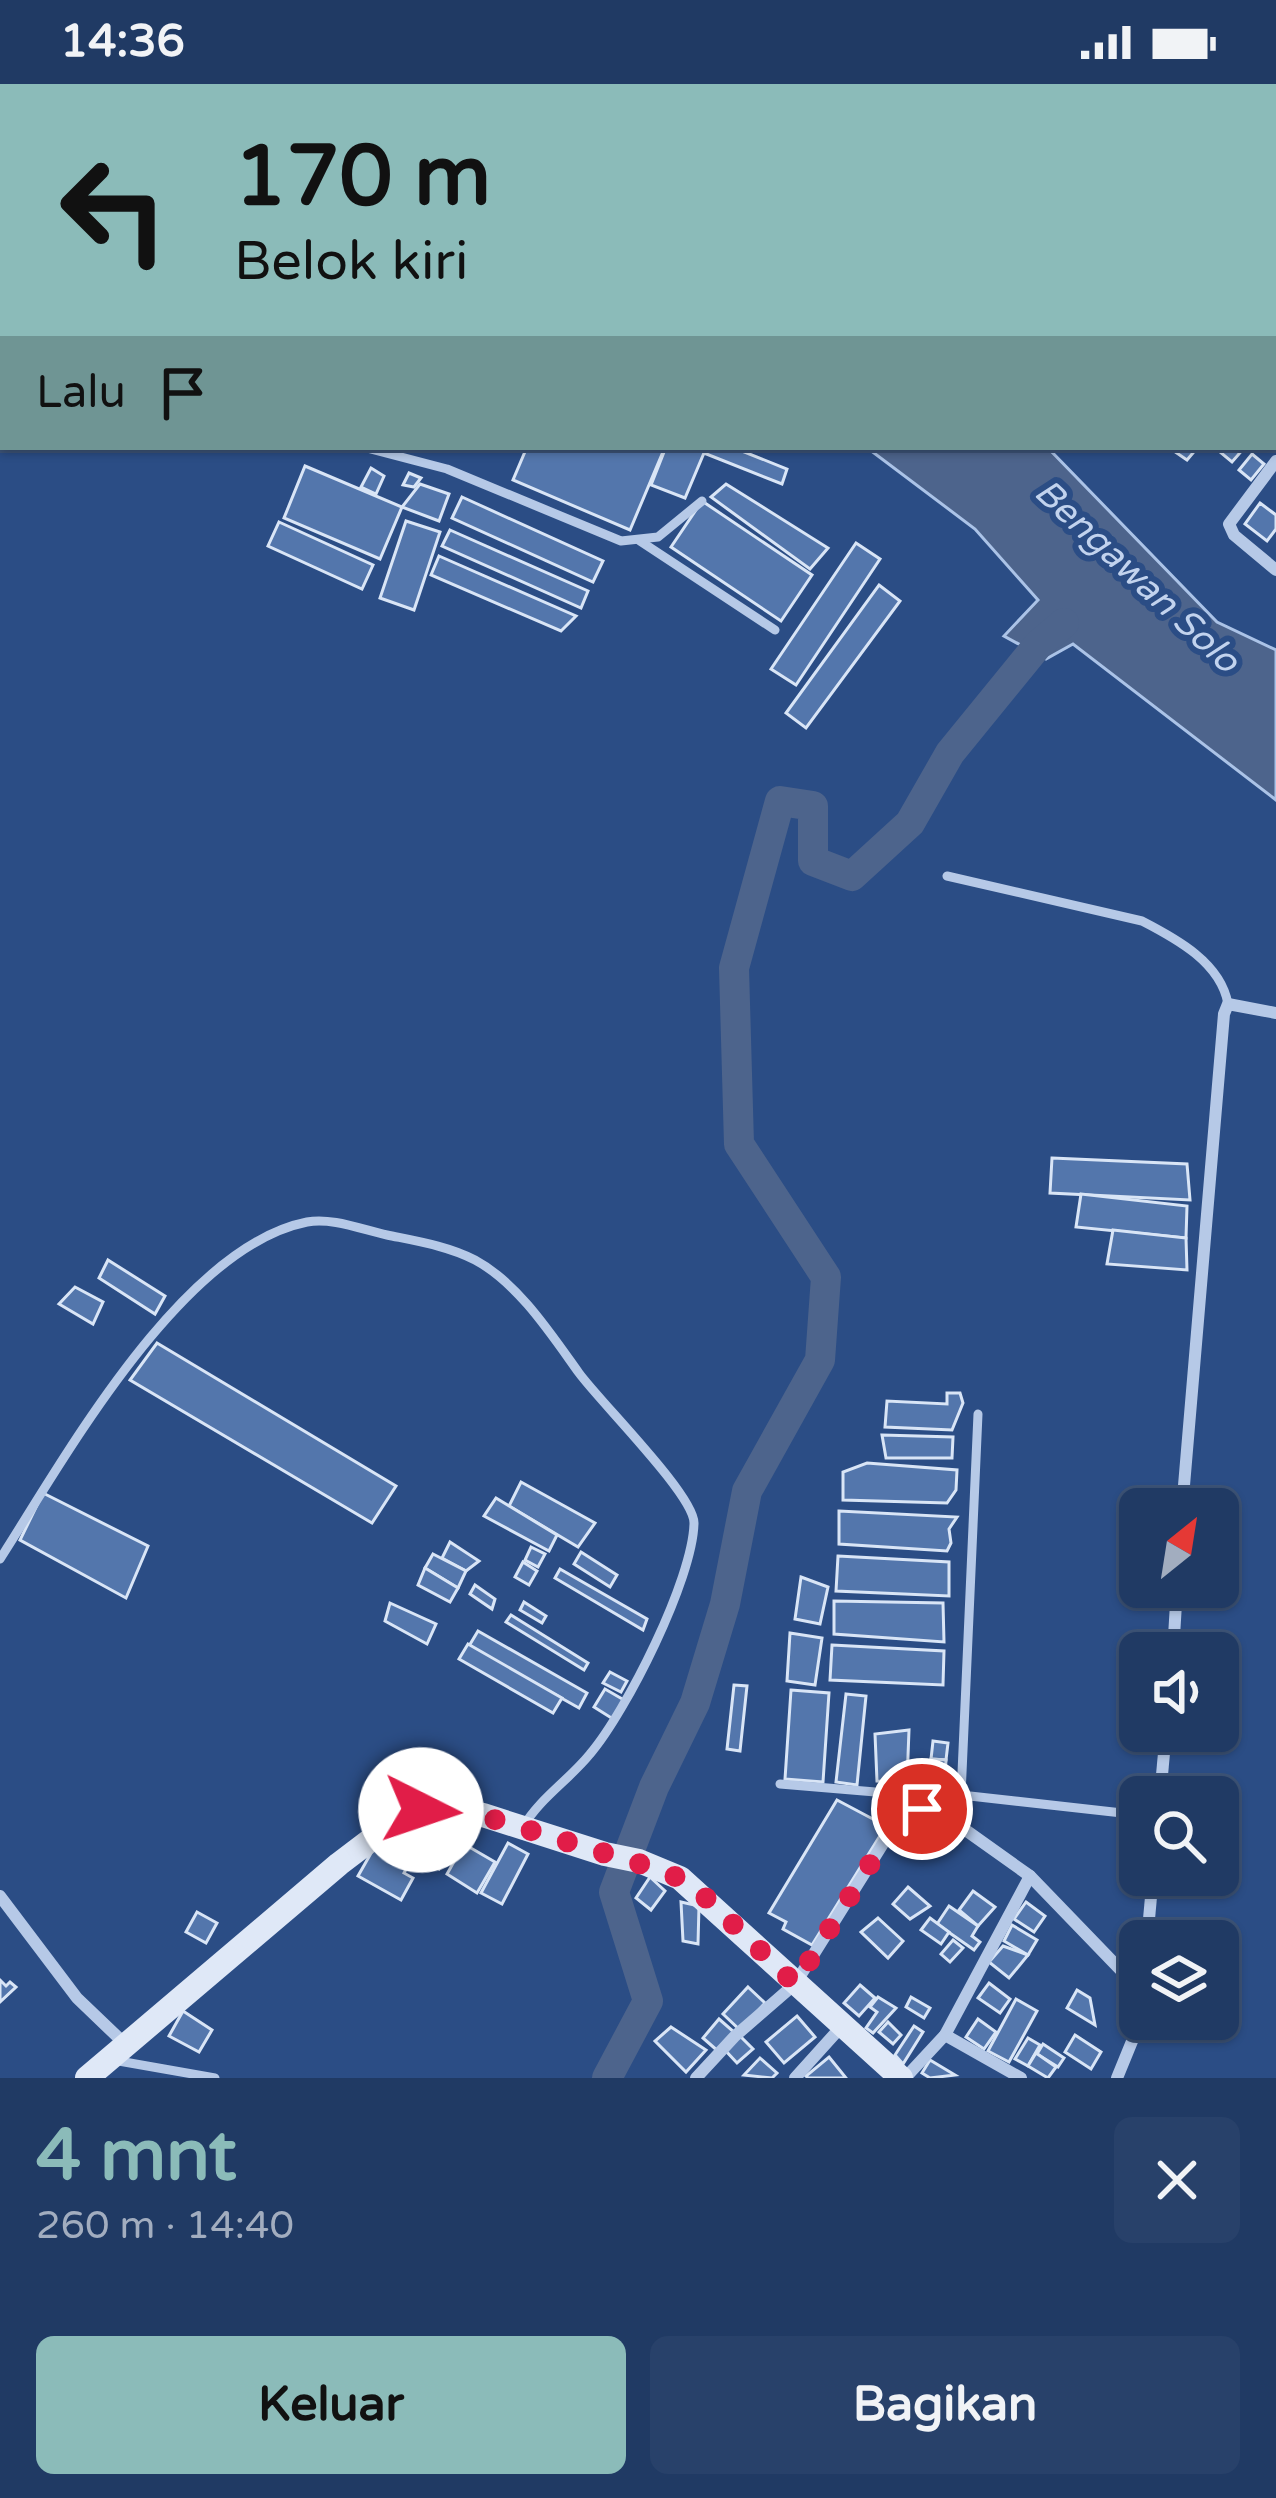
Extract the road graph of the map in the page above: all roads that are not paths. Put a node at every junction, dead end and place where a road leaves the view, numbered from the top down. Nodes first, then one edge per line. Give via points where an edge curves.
1 (374, 450) edge
2 (1276, 460) edge
3 (702, 501) dead end
4 (640, 541) junction
5 (1276, 570) edge
6 (775, 630) dead end
7 (947, 876) dead end
8 (1228, 1004) junction
9 (1276, 1012) edge
10 (978, 1414) dead end
11 (1184, 1488) edge
12 (0, 1559) edge
13 (780, 1784) dead end
14 (961, 1795) junction
15 (1119, 1813) edge
16 (523, 1828) junction
17 (1030, 1876) junction
18 (0, 1896) edge
19 (1119, 1968) edge
20 (795, 1984) junction
21 (841, 2027) junction
22 (945, 2035) junction
23 (1133, 2040) edge
24 (116, 2051) junction
25 (87, 2078) edge
26 (215, 2078) edge
27 (696, 2078) edge
28 (795, 2078) edge
29 (903, 2078) edge
30 (1021, 2078) edge
31 (1118, 2078) edge

1 - 4 lane via 447,469 621,542
2 - 5 street via 1229,524
3 - 4 lane via 658,537
4 - 6 lane
7 - 8 lane via 1142,921 1211,969
8 - 9 street
8 - 11 street
10 - 14 lane
12 - 16 lane via 166,1318 234,1258 274,1234 326,1222 474,1260 538,1318 677,1487 694,1522 634,1690
13 - 14 lane
14 - 15 lane
16 - 20 street via 689,1884
16 - 24 street via 447,1808 405,1816
17 - 19 street
17 - 20 street via 943,1814 910,1811
17 - 22 street
18 - 24 street
20 - 21 street
20 - 27 street
21 - 28 street
21 - 29 street
22 - 29 street
22 - 30 street
23 - 31 street
24 - 25 street
24 - 26 lane

